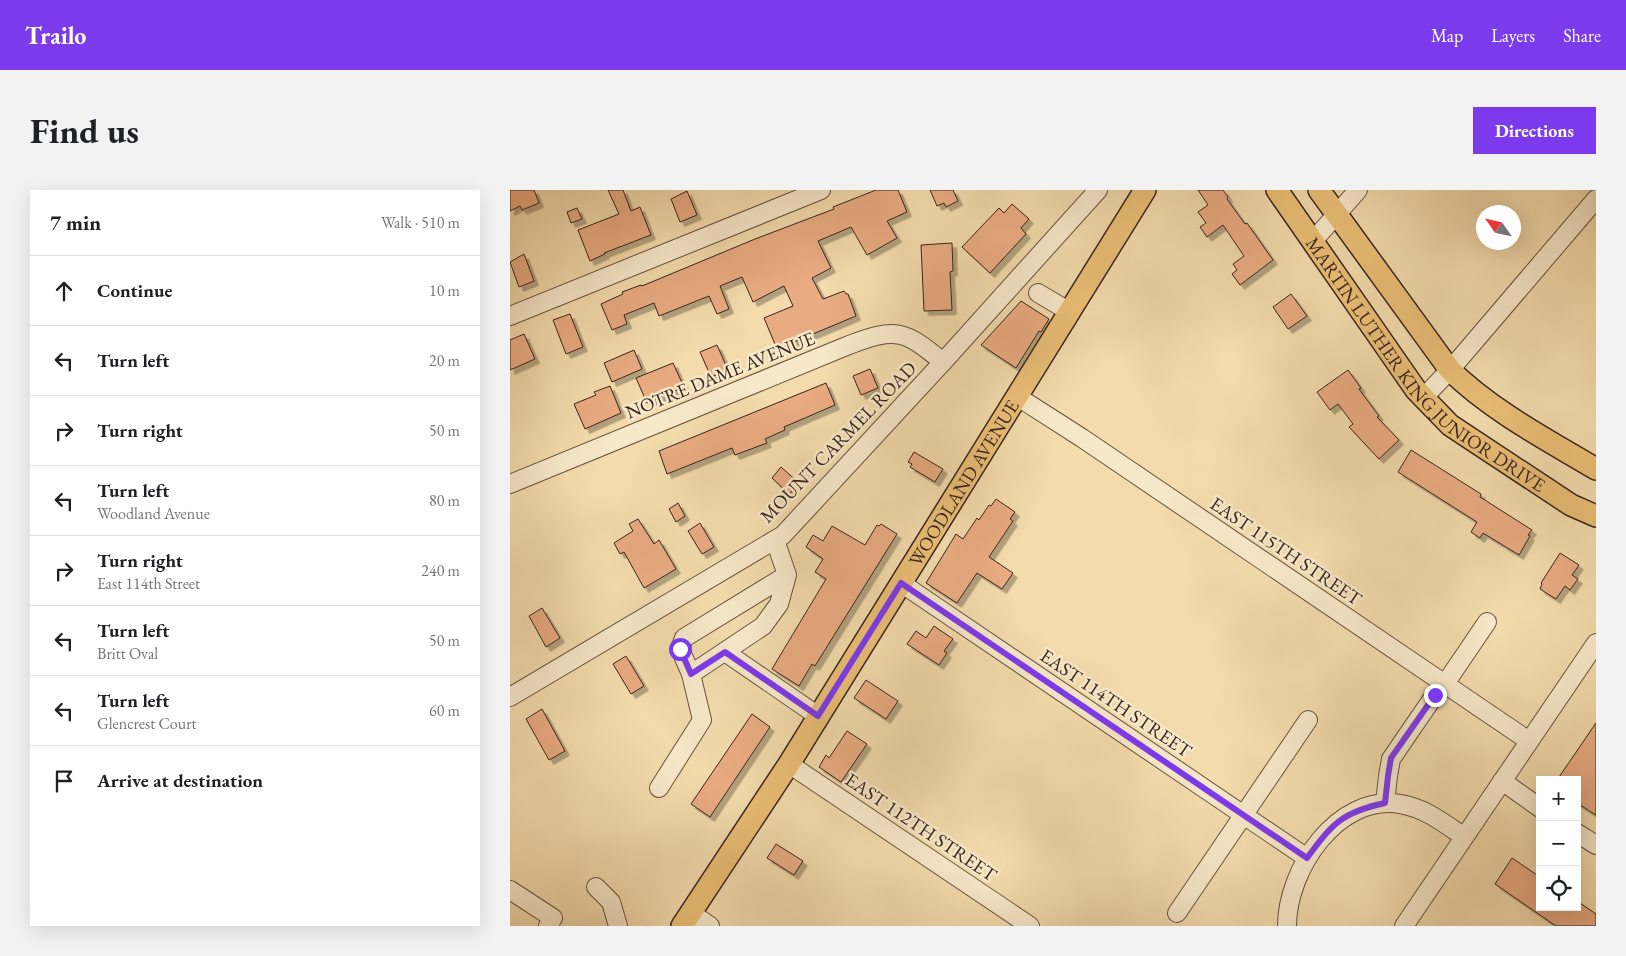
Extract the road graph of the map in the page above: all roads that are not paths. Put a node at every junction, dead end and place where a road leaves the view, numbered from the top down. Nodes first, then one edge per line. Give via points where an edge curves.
1 (821, 190) edge
2 (1098, 190) edge
3 (1145, 190) edge
4 (1276, 190) edge
5 (1319, 190) edge
6 (1358, 190) edge
7 (1596, 199) edge
8 (1336, 214) junction
9 (1313, 241) junction
10 (1038, 293) dead end
11 (1070, 312) junction
12 (510, 316) edge
13 (943, 362) junction
14 (1450, 370) junction
15 (1018, 397) junction
16 (1423, 398) junction
17 (1596, 469) edge
18 (510, 484) edge
19 (1571, 505) junction
20 (1596, 516) edge
21 (1596, 529) edge
22 (775, 540) junction
23 (787, 575) junction
24 (901, 583) junction
25 (1487, 622) dead end
26 (1596, 643) edge
27 (725, 652) junction
28 (691, 674) junction
29 (1444, 683) junction
30 (510, 697) edge
31 (818, 716) junction
32 (1308, 720) dead end
33 (1529, 741) junction
34 (789, 764) junction
35 (1502, 782) junction
36 (659, 788) dead end
37 (1385, 803) junction
38 (1536, 805) edge
39 (1243, 815) junction
40 (1581, 836) edge
41 (1464, 837) junction
42 (1596, 845) edge
43 (1307, 858) junction
44 (596, 887) dead end
45 (510, 890) edge
46 (1177, 914) dead end
47 (687, 920) edge
48 (550, 922) edge
49 (618, 926) edge
50 (710, 926) edge
51 (1030, 926) edge
52 (1287, 926) edge
53 (1404, 926) edge

1 - 12 street
2 - 13 street, MOUNT CARMEL ROAD
3 - 11 main road, WOODLAND AVENUE
4 - 9 main road, MARTIN LUTHER KING JUNIOR DRIVE
5 - 8 main road, MARTIN LUTHER KING JUNIOR DRIVE
6 - 8 street
7 - 14 street
8 - 9 street
8 - 14 main road, MARTIN LUTHER KING JUNIOR DRIVE
9 - 16 main road, MARTIN LUTHER KING JUNIOR DRIVE
10 - 11 street
11 - 15 main road, WOODLAND AVENUE
13 - 18 street, NOTRE DAME AVENUE via 915,340 894,333 881,334
13 - 22 street, MOUNT CARMEL ROAD
14 - 16 street
14 - 17 main road, MARTIN LUTHER KING JUNIOR DRIVE via 1478,396
15 - 24 main road, WOODLAND AVENUE
15 - 29 street, EAST 115TH STREET
16 - 19 main road, MARTIN LUTHER KING JUNIOR DRIVE via 1454,428
19 - 20 main road, MARTIN LUTHER KING JUNIOR DRIVE
19 - 21 main road
22 - 23 street
22 - 30 street, MOUNT CARMEL ROAD
23 - 27 street via 778,604 763,626
23 - 28 street via 684,638 680,649
24 - 31 main road, WOODLAND AVENUE
24 - 39 street, EAST 114TH STREET
25 - 29 street
26 - 33 street
27 - 28 street
27 - 31 street
28 - 36 street via 702,720
29 - 33 street, EAST 115TH STREET
29 - 37 street via 1391,758
31 - 34 main road, WOODLAND AVENUE
32 - 39 street
33 - 35 street
34 - 47 main road, WOODLAND AVENUE
34 - 51 street, EAST 112TH STREET
35 - 38 street
35 - 41 street
37 - 41 street via 1423,810
37 - 43 street via 1357,810 1338,822
39 - 43 street, EAST 114TH STREET
39 - 46 street
40 - 42 street
41 - 53 street
43 - 52 street via 1294,883
44 - 49 street via 611,902
45 - 48 street
47 - 50 street

